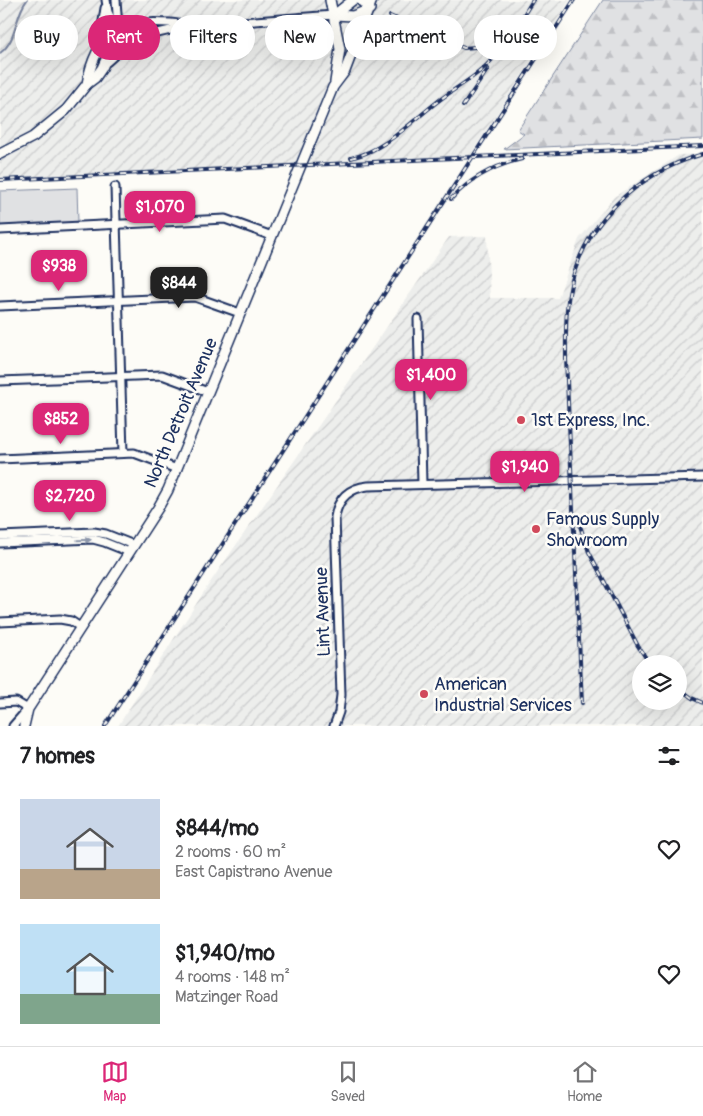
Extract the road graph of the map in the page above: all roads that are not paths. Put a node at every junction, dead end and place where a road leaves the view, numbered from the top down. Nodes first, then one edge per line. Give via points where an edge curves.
1 (106, 0) edge
2 (116, 0) edge
3 (330, 0) edge
4 (352, 0) edge
5 (360, 0) edge
6 (371, 4) edge
7 (104, 15) edge
8 (109, 15) edge
9 (117, 15) edge
10 (334, 15) junction
11 (94, 60) edge
12 (106, 60) edge
13 (110, 60) edge
14 (102, 68) junction
15 (86, 84) junction
16 (334, 87) junction
17 (0, 154) edge
18 (115, 187) dead end
19 (116, 224) junction
20 (0, 230) edge
21 (272, 236) junction
22 (118, 301) junction
23 (0, 306) edge
24 (240, 313) junction
25 (418, 319) dead end
26 (121, 376) junction
27 (0, 381) edge
28 (208, 392) junction
29 (123, 453) junction
30 (0, 458) edge
31 (177, 470) junction
32 (703, 477) edge
33 (422, 484) junction
34 (0, 536) edge
35 (53, 537) junction
36 (0, 543) edge
37 (131, 549) junction
38 (0, 622) edge
39 (80, 627) junction
40 (0, 703) edge
41 (28, 709) junction
42 (13, 726) edge
43 (24, 726) edge
44 (334, 726) edge

1 - 7 street
1 - 8 street
2 - 9 street
3 - 10 main road
4 - 10 main road
5 - 6 main road
6 - 10 main road via 353,16
6 - 16 main road, North Detroit Avenue via 345,71
10 - 16 main road via 340,49
11 - 15 main road
12 - 14 main road
13 - 14 street
14 - 15 main road
15 - 17 main road via 53,122 33,137
16 - 21 main road, North Detroit Avenue
18 - 19 street
19 - 20 street
19 - 21 street via 225,219
19 - 22 street
21 - 24 main road, North Detroit Avenue
22 - 23 street
22 - 24 street via 199,297
22 - 26 street
24 - 28 main road, North Detroit Avenue
25 - 33 street
26 - 27 street
26 - 28 street via 167,376
26 - 29 street
28 - 31 main road, North Detroit Avenue
29 - 30 street
29 - 31 street via 134,452
31 - 37 main road, North Detroit Avenue via 164,498
32 - 33 street
33 - 44 street, Lint Avenue via 360,486 342,497 336,509 341,695
34 - 35 street
35 - 36 street
35 - 37 street via 100,532
37 - 39 main road, North Detroit Avenue
38 - 39 street via 60,619
39 - 41 main road, North Detroit Avenue
40 - 41 street via 16,702
41 - 42 street, North Detroit Avenue
41 - 43 main road, North Detroit Avenue

